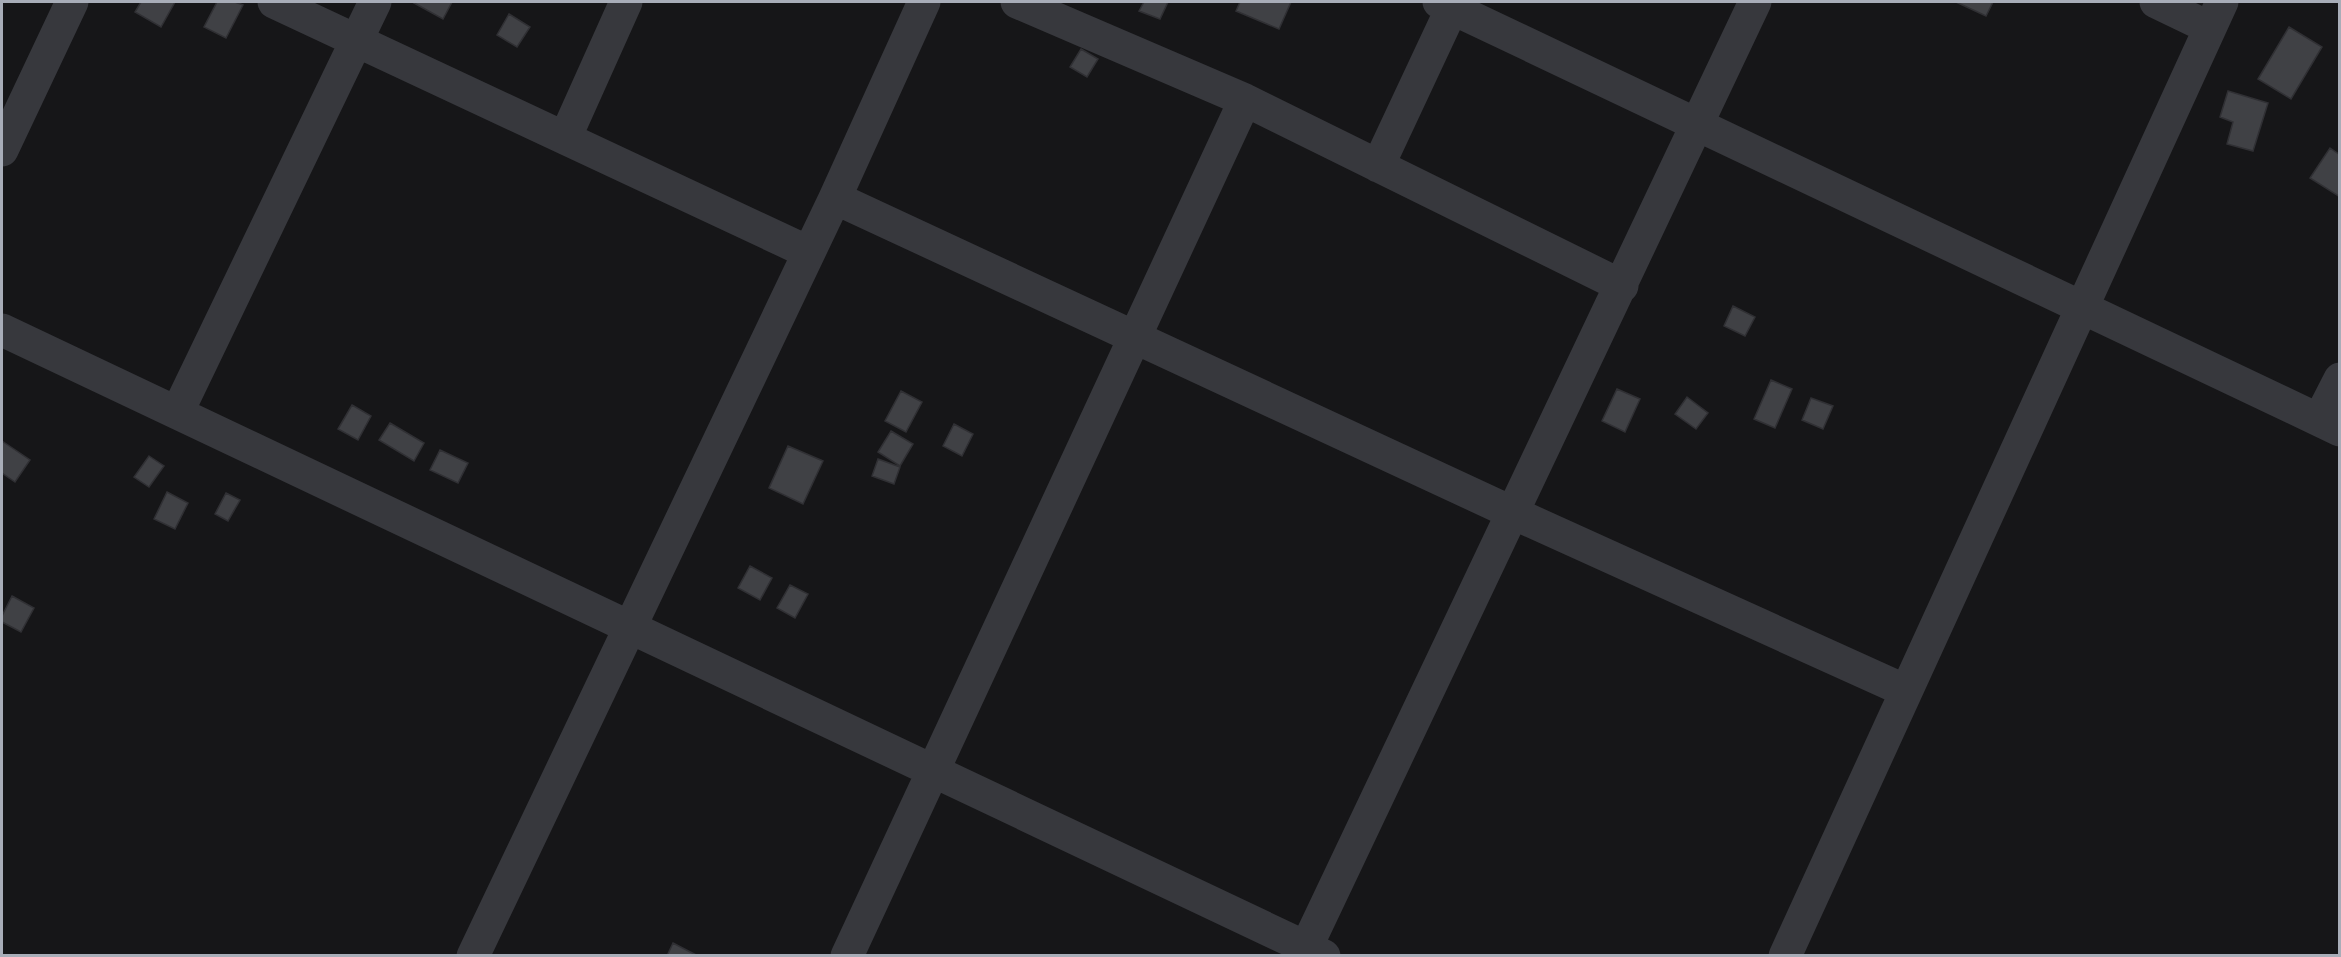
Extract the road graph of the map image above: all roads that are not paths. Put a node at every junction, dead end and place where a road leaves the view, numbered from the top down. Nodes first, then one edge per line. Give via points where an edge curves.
1 (72, 2) edge
2 (274, 2) edge
3 (375, 2) edge
4 (627, 2) edge
5 (924, 2) edge
6 (1017, 2) edge
7 (1755, 2) edge
8 (2156, 2) edge
9 (1445, 5) edge
10 (2216, 15) edge
11 (356, 40) junction
12 (1245, 100) junction
13 (1697, 124) junction
14 (565, 138) junction
15 (2, 150) edge
16 (1377, 166) junction
17 (834, 198) junction
18 (808, 252) junction
19 (1622, 286) junction
20 (2081, 307) junction
21 (2, 330) edge
22 (1134, 337) junction
23 (2340, 379) edge
24 (177, 413) junction
25 (2329, 425) edge
26 (1513, 513) junction
27 (629, 627) junction
28 (1906, 691) junction
29 (933, 771) junction
30 (1310, 953) edge
31 (473, 956) edge
32 (847, 956) edge
33 (1785, 956) edge

1 - 15 street
2 - 11 street
3 - 11 street
4 - 14 street
5 - 17 street
6 - 12 street
7 - 13 street
8 - 10 street
9 - 13 street
9 - 16 street
10 - 20 street
11 - 14 street
11 - 24 street
12 - 16 street
12 - 22 street
13 - 19 street
13 - 20 street
14 - 18 street
16 - 19 street
17 - 18 street
17 - 22 street
18 - 27 street
19 - 26 street
20 - 25 street
20 - 28 street
21 - 24 street
22 - 26 street
22 - 29 street
23 - 25 street
24 - 27 street
26 - 28 street
26 - 30 street
27 - 29 street
27 - 31 street
28 - 33 street
29 - 30 street
29 - 32 street

